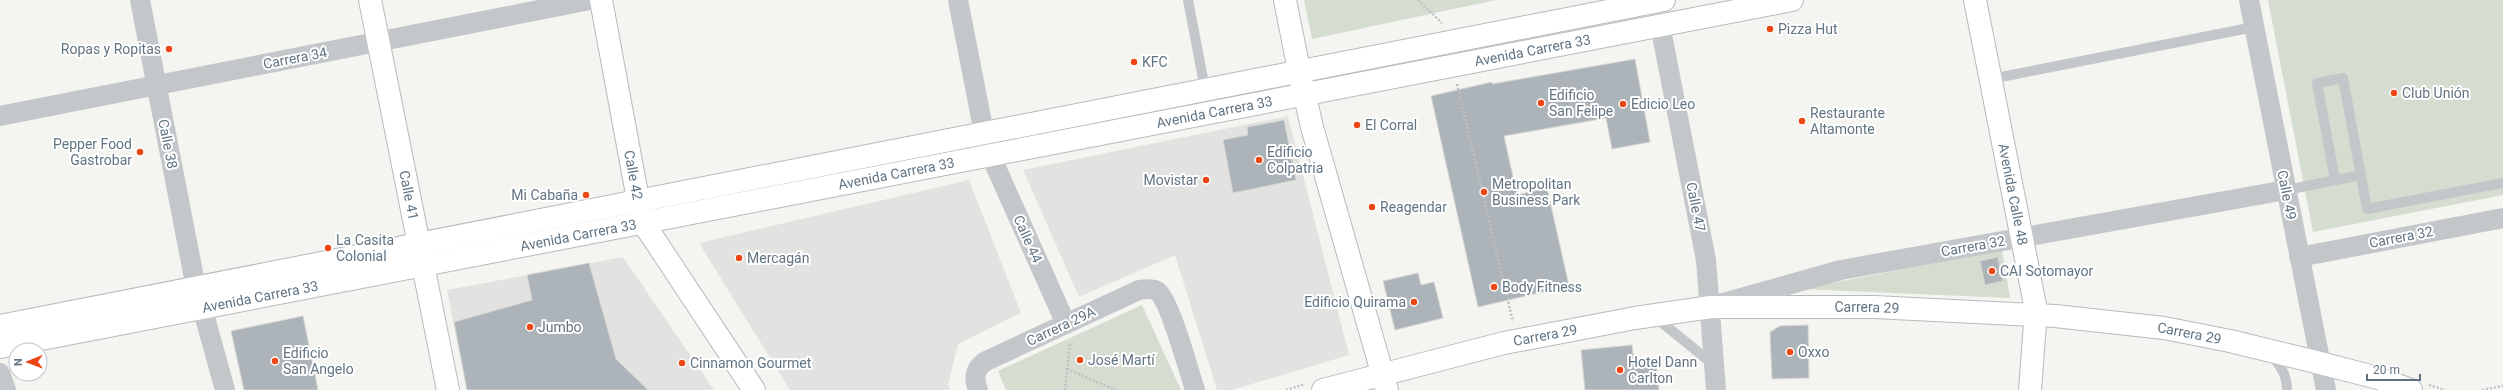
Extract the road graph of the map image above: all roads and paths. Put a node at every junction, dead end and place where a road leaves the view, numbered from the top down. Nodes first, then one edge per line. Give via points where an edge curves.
1 (140, 0) edge
2 (370, 0) edge
3 (590, 0) edge
4 (601, 0) edge
5 (958, 0) edge
6 (1188, 0) edge
7 (1286, 0) edge
8 (1418, 0) edge
9 (1664, 0) edge
10 (1792, 0) edge
11 (1975, 0) edge
12 (2249, 0) edge
13 (1442, 23) dead end
14 (1660, 26) junction
15 (2254, 27) junction
16 (378, 42) junction
17 (1299, 70) junction
18 (1455, 78) dead end
19 (1991, 79) junction
20 (156, 85) junction
21 (1205, 89) junction
22 (1304, 94) junction
23 (0, 116) edge
24 (984, 133) junction
25 (990, 154) junction
26 (2361, 174) junction
27 (2335, 180) junction
28 (2503, 183) edge
29 (2286, 190) junction
30 (641, 211) junction
31 (2503, 218) edge
32 (2022, 237) junction
33 (420, 255) junction
34 (2300, 257) junction
35 (199, 298) junction
36 (1711, 307) junction
37 (2036, 315) junction
38 (1653, 316) junction
39 (1069, 322) junction
40 (0, 326) edge
41 (1517, 341) junction
42 (0, 347) edge
43 (2263, 350) junction
44 (2320, 363) junction
45 (1714, 366) junction
46 (1067, 369) junction
47 (0, 373) edge
48 (1385, 382) edge
49 (2503, 386) edge
50 (6, 390) edge
51 (225, 390) edge
52 (448, 390) edge
53 (754, 390) edge
54 (978, 390) edge
55 (1065, 390) edge
56 (1116, 390) edge
57 (1195, 390) edge
58 (1322, 390) edge
59 (1716, 390) edge
60 (2030, 390) edge
61 (2286, 390) edge
62 (2326, 390) edge
63 (2410, 390) edge
64 (2482, 390) edge

1 - 20 street, Calle 38
2 - 16 main road, Calle 41
3 - 16 street, Carrera 34
4 - 30 main road, Calle 42
5 - 24 street
6 - 21 lane
7 - 17 main road
8 - 13 path
9 - 17 main road, Avenida Carrera 33
10 - 14 main road, Avenida Carrera 33
11 - 19 main road, Avenida Calle 48
12 - 15 street, Calle 49
14 - 22 main road, Avenida Carrera 33
14 - 36 street, Calle 47 via 1706,260
15 - 19 lane
15 - 29 street, Calle 49
16 - 20 street, Carrera 34
16 - 33 main road, Calle 41
17 - 21 main road, Avenida Carrera 33
17 - 22 main road
18 - 41 path
19 - 32 main road, Avenida Calle 48
20 - 23 street, Carrera 34
20 - 35 street, Calle 38
21 - 24 main road, Avenida Carrera 33
22 - 25 main road, Avenida Carrera 33
22 - 48 main road
24 - 30 main road, Avenida Carrera 33
25 - 30 main road, Avenida Carrera 33
25 - 39 street, Calle 44
26 - 27 lane
26 - 27 lane via 2343,78 2316,83
26 - 28 lane via 2367,209
27 - 29 lane
29 - 32 street, Carrera 32
29 - 34 street, Calle 49
30 - 33 main road, Avenida Carrera 33
30 - 53 main road, Calle 42
31 - 34 street, Carrera 32
32 - 36 street, Carrera 32 via 1835,271
32 - 37 main road, Avenida Calle 48
33 - 35 main road, Avenida Carrera 33
33 - 52 main road, Calle 41
34 - 44 street, Calle 49
35 - 40 main road, Avenida Carrera 33
35 - 42 main road, Avenida Carrera 33
35 - 51 street, Calle 38
36 - 37 main road, Carrera 29 via 1874,307
36 - 38 main road, Carrera 29
36 - 45 street, Calle 47
37 - 43 main road, Carrera 29 via 2164,328
37 - 60 main road, Avenida Calle 48
38 - 41 main road, Carrera 29
38 - 45 lane
39 - 46 path
39 - 54 street, Carrera 29A via 986,361 978,367 975,375
39 - 57 street, Carrera 29A via 1139,290 1156,291 1166,304
41 - 48 main road, Carrera 29
43 - 44 main road, Carrera 29
43 - 61 lane via 2279,363 2284,373
44 - 62 street, Calle 49
44 - 63 main road, Carrera 29 via 2378,378
45 - 59 street, Calle 47
46 - 55 path
46 - 56 path
47 - 50 street
48 - 58 main road, Carrera 29
49 - 64 path

